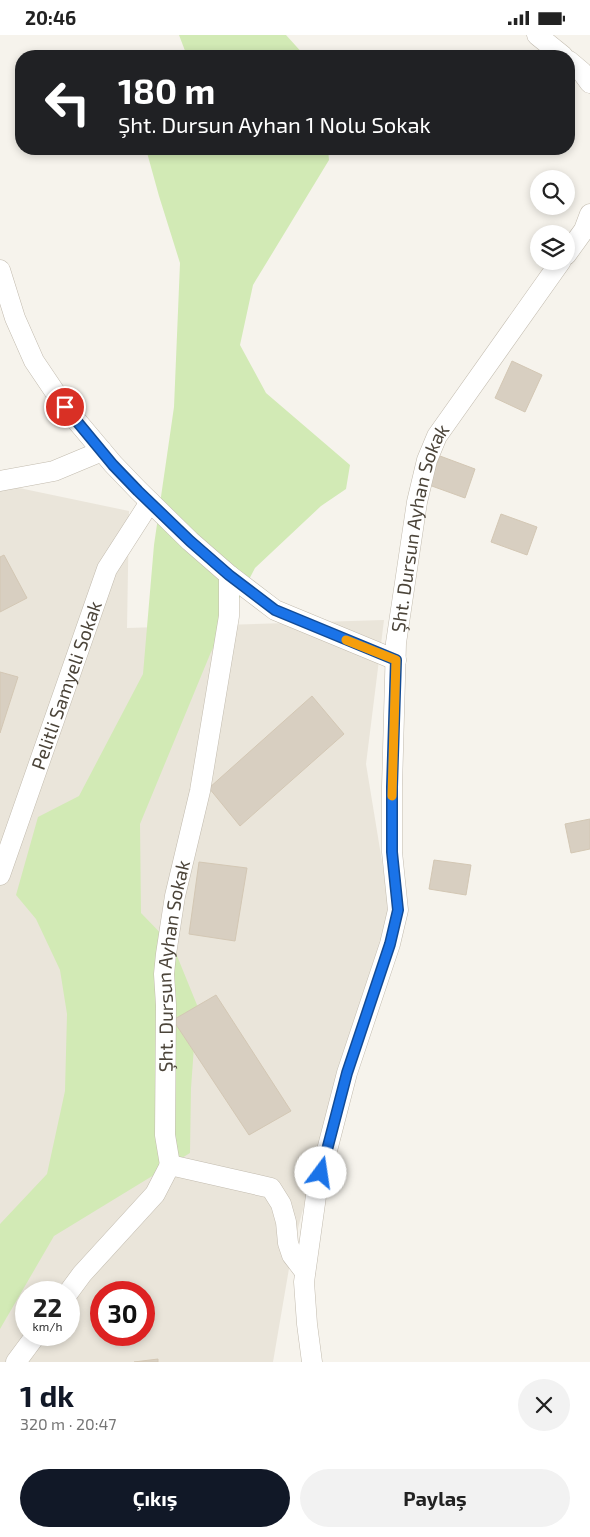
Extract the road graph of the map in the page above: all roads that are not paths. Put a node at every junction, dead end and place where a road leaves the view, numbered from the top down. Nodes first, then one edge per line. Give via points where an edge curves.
1 (537, 35) edge
2 (556, 50) edge
3 (590, 214) edge
4 (575, 242) edge
5 (0, 270) edge
6 (556, 270) edge
7 (102, 451) junction
8 (0, 481) edge
9 (150, 503) junction
10 (229, 575) junction
11 (396, 660) junction
12 (0, 875) edge
13 (170, 1165) junction
14 (306, 1272) junction
15 (77, 1281) edge
16 (28, 1346) edge
17 (16, 1362) edge
18 (312, 1362) edge

1 - 2 street
3 - 4 street
5 - 7 street via 34,361 65,407
6 - 11 street, Şht. Dursun Ayhan Sokak via 433,444 417,503
7 - 8 street via 54,471
7 - 9 street
9 - 10 street
9 - 12 street, Pelitli Samyeli Sokak via 107,569
10 - 11 street via 275,610
10 - 13 street, Şht. Dursun Ayhan Sokak via 229,616 200,791 175,896 164,974 165,1135
11 - 14 street, Şht. Dursun Ayhan Sokak via 392,852 398,910 390,944 347,1073 319,1181
13 - 14 street via 271,1189 281,1204 292,1255
13 - 15 street via 155,1194
14 - 18 street, Şht. Dursun Ayhan Sokak via 304,1282
16 - 17 street

